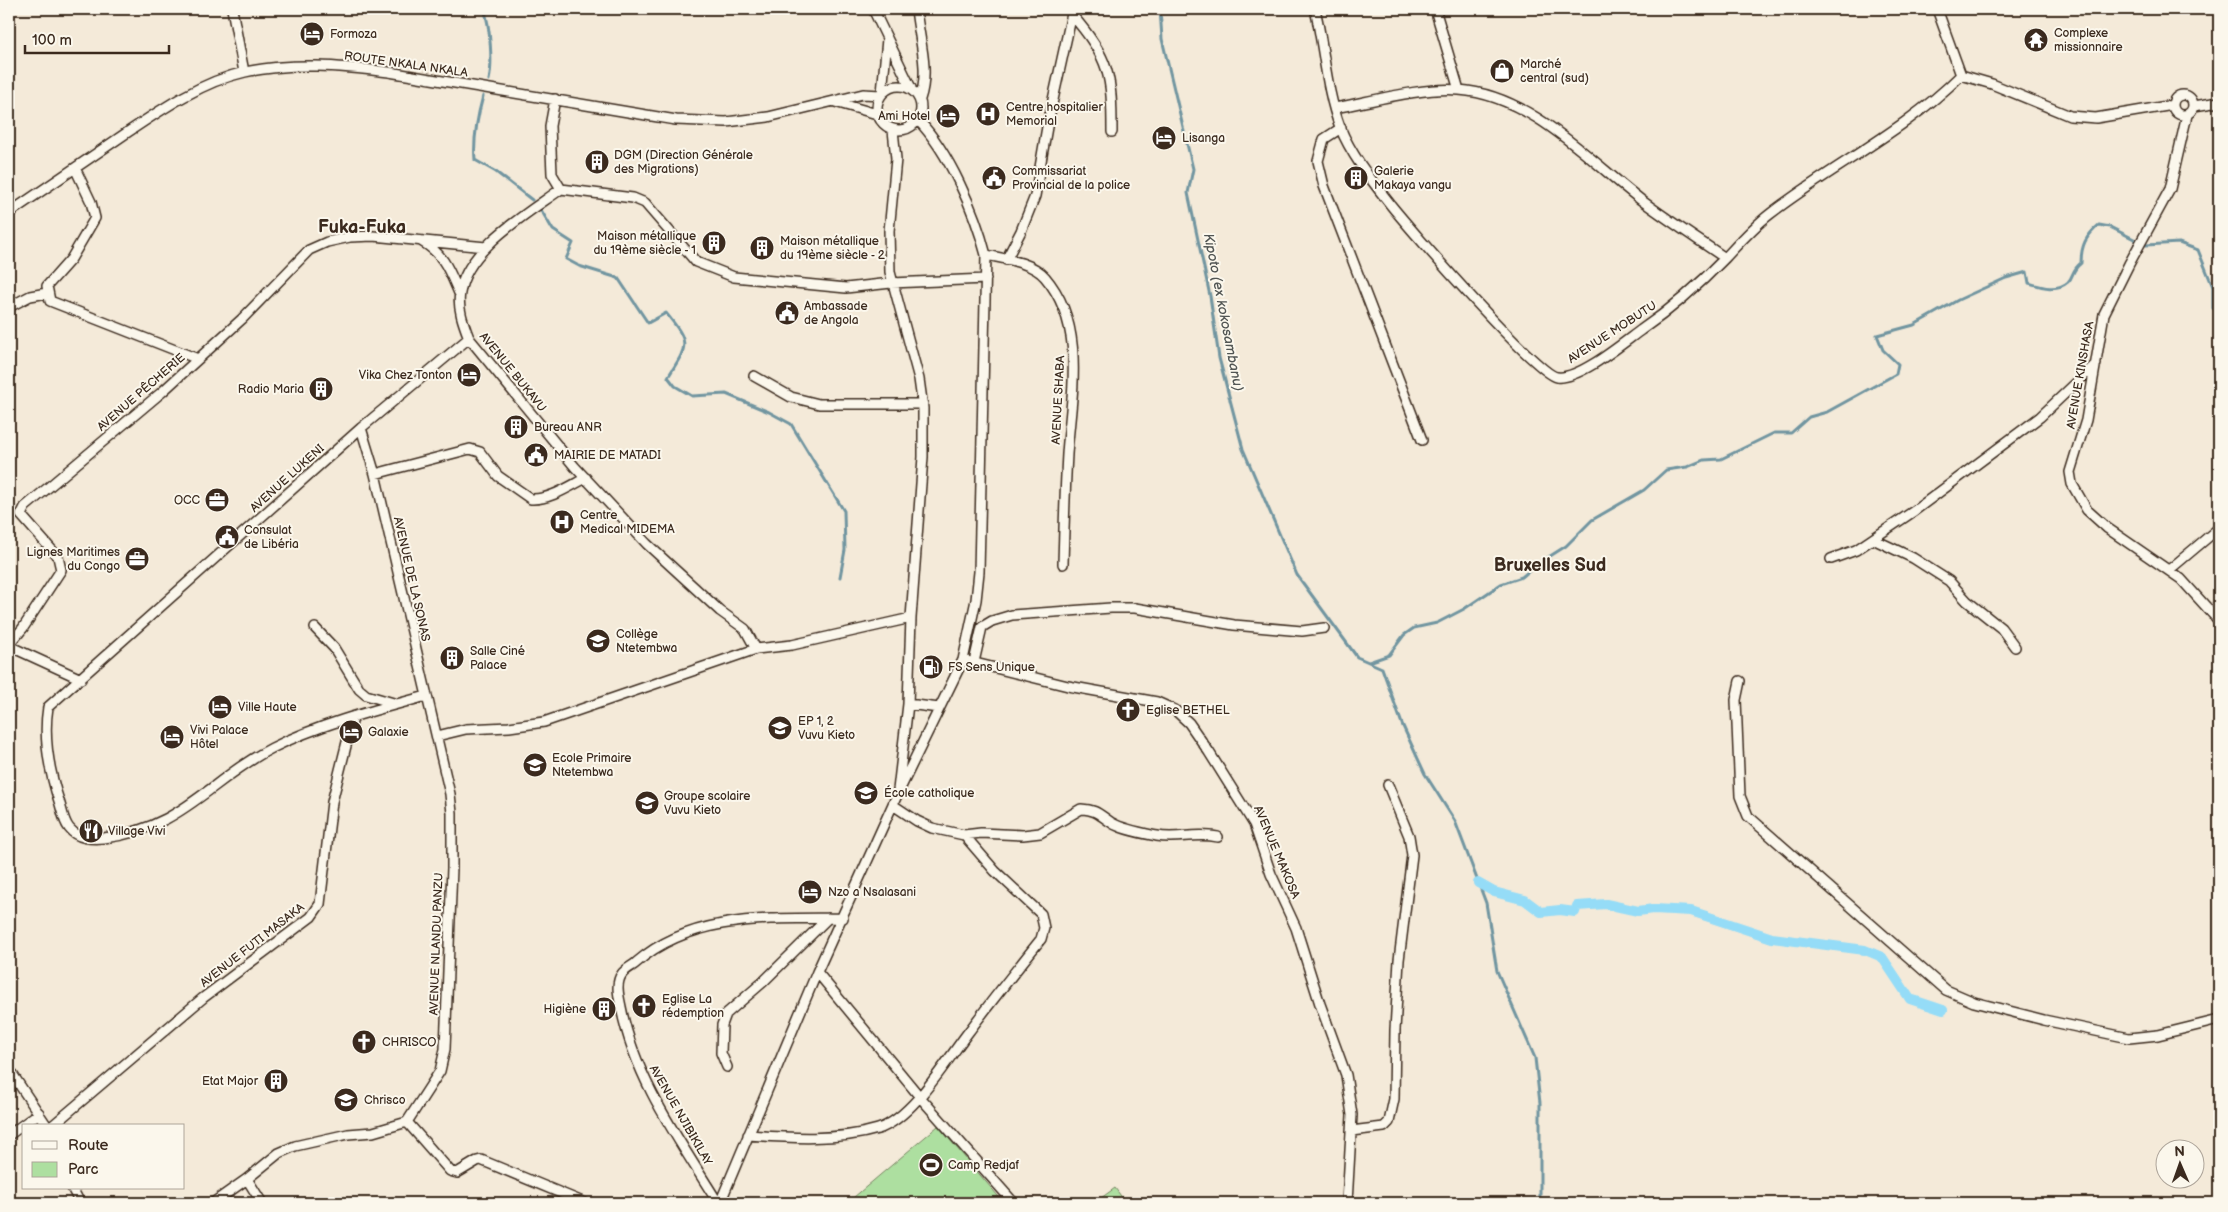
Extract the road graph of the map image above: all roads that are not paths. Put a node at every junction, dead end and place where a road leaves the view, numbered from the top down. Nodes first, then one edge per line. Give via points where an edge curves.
1 (232, 9) edge
2 (873, 9) edge
3 (916, 9) edge
4 (1315, 9) edge
5 (1435, 9) edge
6 (1937, 9) edge
7 (1073, 12) edge
8 (887, 39) junction
9 (244, 72) junction
10 (1961, 75) junction
11 (910, 88) junction
12 (1459, 90) junction
13 (882, 94) junction
14 (555, 99) junction
15 (920, 99) junction
16 (834, 102) junction
17 (2219, 102) edge
18 (2173, 105) junction
19 (2194, 106) junction
20 (1335, 108) junction
21 (877, 114) junction
22 (2187, 115) junction
23 (918, 120) junction
24 (1341, 128) junction
25 (893, 130) junction
26 (1112, 132) dead end
27 (75, 168) junction
28 (561, 189) junction
29 (9, 213) edge
30 (418, 239) junction
31 (486, 247) junction
32 (986, 255) junction
33 (1725, 258) junction
34 (1006, 260) junction
35 (986, 279) junction
36 (891, 283) junction
37 (47, 293) junction
38 (460, 293) junction
39 (9, 307) edge
40 (469, 338) junction
41 (198, 359) junction
42 (2096, 364) junction
43 (754, 376) dead end
44 (923, 404) junction
45 (361, 428) junction
46 (1422, 440) dead end
47 (375, 474) junction
48 (586, 478) junction
49 (2219, 528) edge
50 (1873, 539) junction
51 (1830, 559) dead end
52 (1063, 564) dead end
53 (2169, 570) junction
54 (911, 618) junction
55 (2219, 621) edge
56 (315, 628) dead end
57 (1324, 628) dead end
58 (9, 645) edge
59 (2015, 647) dead end
60 (756, 649) junction
61 (963, 660) junction
62 (974, 662) junction
63 (81, 679) junction
64 (1740, 681) dead end
65 (426, 696) junction
66 (397, 704) junction
67 (908, 704) junction
68 (939, 708) junction
69 (353, 718) junction
70 (437, 736) junction
71 (1388, 786) dead end
72 (898, 793) junction
73 (893, 805) junction
74 (964, 835) junction
75 (1218, 837) dead end
76 (828, 918) junction
77 (843, 918) junction
78 (817, 972) junction
79 (2219, 1020) edge
80 (727, 1067) dead end
81 (9, 1069) edge
82 (920, 1097) junction
83 (39, 1113) junction
84 (407, 1122) junction
85 (24, 1124) edge
86 (46, 1124) edge
87 (54, 1124) edge
88 (22, 1125) edge
89 (1351, 1132) junction
90 (9, 1135) edge
91 (748, 1135) junction
92 (247, 1179) junction
93 (73, 1190) edge
94 (80, 1203) edge
95 (212, 1203) edge
96 (262, 1203) edge
97 (585, 1203) edge
98 (719, 1203) edge
99 (1014, 1203) edge
100 (1347, 1203) edge

1 - 9 street
2 - 8 street
3 - 15 street via 924,63
4 - 20 street, AVENUE MOBUTU
5 - 12 street
6 - 10 street
7 - 26 street via 1106,67 1112,88
7 - 34 street via 1035,196
8 - 11 street
8 - 13 street
9 - 14 street, ROUTE NKALA NKALA via 297,65 345,66
9 - 27 street, ROUTE NKALA NKALA via 201,88 164,108
10 - 18 street via 2070,116 2096,118
10 - 33 street, AVENUE MOBUTU via 1911,118 1795,194 1766,217
11 - 13 street via 896,86
11 - 15 street
12 - 20 street via 1431,91
12 - 33 street via 1499,99 1524,109 1640,199
13 - 16 street, ROUTE NKALA NKALA via 869,93
13 - 21 street via 876,107
14 - 16 street, ROUTE NKALA NKALA via 676,120 726,122 768,117
14 - 28 street via 550,126 552,174
15 - 23 street
16 - 21 street
17 - 19 street
18 - 19 street via 2178,97 2184,95 2192,100
18 - 22 street via 2177,113
19 - 22 street
20 - 24 street, AVENUE MOBUTU
21 - 25 street
22 - 42 street, AVENUE KINSHASA via 2170,189 2104,314
23 - 25 street via 912,127
23 - 32 street via 934,136 942,151 978,225
24 - 33 street, AVENUE MOBUTU via 1368,175 1391,206 1477,303 1541,368 1556,377 1582,370 1670,310
24 - 46 street via 1324,139 1318,161 1324,186
25 - 36 street via 896,158 888,250
27 - 29 street, ROUTE NKALA NKALA
27 - 37 street via 92,202 94,218 71,259 47,286
28 - 31 street, AVENUE BUKAVU
28 - 36 street via 634,198 645,203 696,262 734,277 846,288
30 - 31 street, AVENUE PÊCHERIE
30 - 38 street via 436,250
30 - 41 street, AVENUE PÊCHERIE via 350,237 309,250
31 - 38 street, AVENUE BUKAVU via 466,273
32 - 34 street, AVENUE SHABA
32 - 35 street
34 - 52 street, AVENUE SHABA via 1026,265 1045,277 1066,316 1073,342
35 - 36 street
35 - 61 street via 978,572 976,600
36 - 44 street via 919,379
37 - 39 street via 30,296
37 - 41 street via 50,301
38 - 40 street, AVENUE BUKAVU
40 - 45 street, AVENUE LUKENI
40 - 48 street, AVENUE BUKAVU
41 - 58 street, AVENUE PÊCHERIE via 24,507 22,515 58,557 60,570
42 - 50 street via 2040,417
42 - 53 street, AVENUE KINSHASA via 2086,420 2070,472 2072,484 2087,510
43 - 44 street via 791,397 819,404
44 - 54 street via 923,457
45 - 47 street, AVENUE DE LA SONAS
45 - 63 street, AVENUE LUKENI
47 - 48 street via 470,449 480,452 498,476 531,499 558,492
47 - 65 street, AVENUE DE LA SONAS
48 - 60 street, AVENUE BUKAVU via 647,544 745,629
49 - 53 street
50 - 51 street via 1856,550
50 - 59 street via 1913,558 1949,581 1967,601 2001,628
53 - 55 street, AVENUE KINSHASA
54 - 60 street via 792,645
54 - 67 street
56 - 66 street via 334,648 359,689 366,695
57 - 62 street via 1302,631 1234,625 1135,608 1012,615 982,628
58 - 63 street
60 - 70 street via 544,722 466,728
61 - 62 street, AVENUE MAKOSA
61 - 68 street
62 - 89 street, AVENUE MAKOSA via 1068,686 1157,702 1174,710 1189,723 1254,824 1271,874 1296,928 1346,1075 1352,1101
63 - 69 street, AVENUE LUKENI via 48,707 46,725 54,785 69,828 84,838 127,835 155,826 185,809 261,754 286,741
64 - 79 street via 1736,700 1740,796 1748,816 1946,990 1974,1002 2129,1038 2158,1035
65 - 66 street, AVENUE LUKENI
65 - 70 street, AVENUE DE LA SONAS
66 - 69 street, AVENUE LUKENI
67 - 68 street
67 - 72 street
68 - 72 street
69 - 87 street, AVENUE FUTI MASAKA via 332,802 320,904 311,917 203,998
70 - 84 street, AVENUE NLANDU PANZU via 452,813 445,1049 440,1071
71 - 89 street via 1409,836 1412,855 1399,960 1394,1099 1389,1122 1384,1127
72 - 73 street
73 - 74 street via 932,828
73 - 77 street
74 - 75 street via 1040,833 1081,809 1100,813 1125,828 1160,836 1203,833
74 - 82 street via 995,871 1041,914 1044,928 1041,940
76 - 77 street, AVENUE NJIBIKILAY
76 - 80 street via 726,1014 722,1025 721,1053
76 - 98 street, AVENUE NJIBIKILAY via 745,919 712,926 679,936 647,952 622,974 618,990 626,1034 639,1068 659,1107
77 - 78 street
78 - 82 street
78 - 91 street
81 - 83 street
82 - 91 street via 894,1120 878,1129 785,1138
82 - 99 street
83 - 85 street
83 - 86 street
84 - 92 street via 373,1132 295,1146 279,1153
84 - 97 street via 450,1171 457,1173 481,1160
88 - 90 street
89 - 100 street, AVENUE MAKOSA
91 - 98 street
92 - 95 street
92 - 96 street
93 - 94 street

